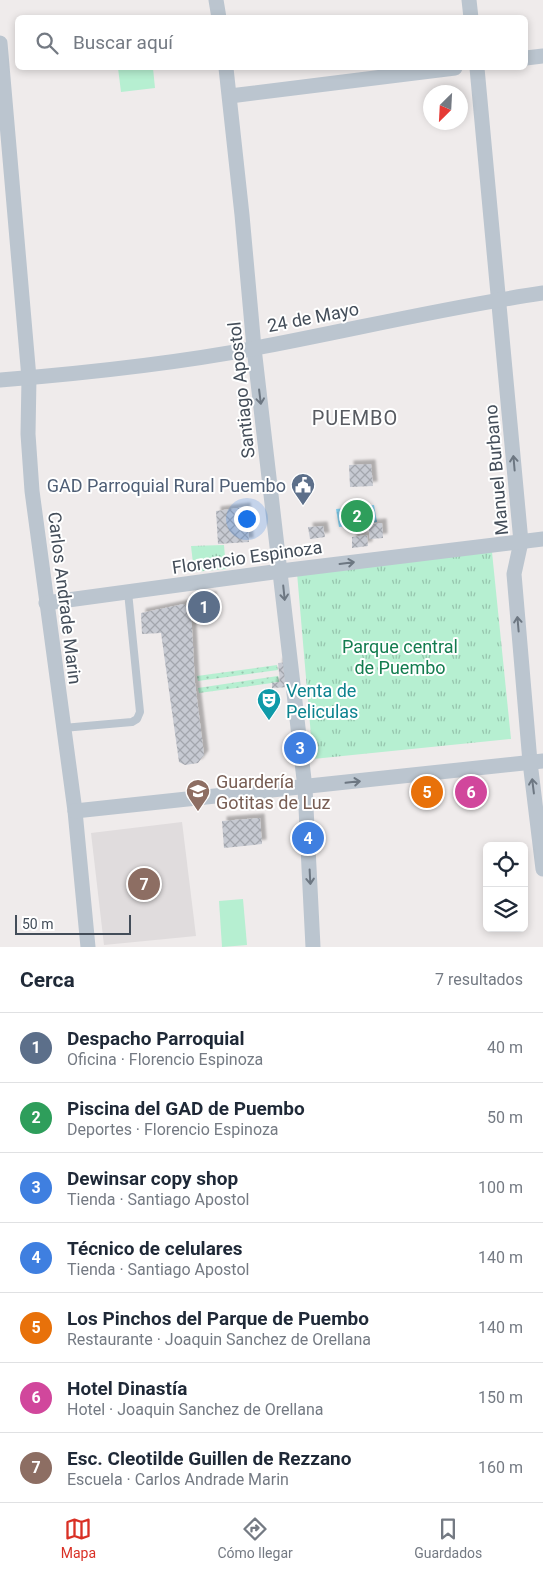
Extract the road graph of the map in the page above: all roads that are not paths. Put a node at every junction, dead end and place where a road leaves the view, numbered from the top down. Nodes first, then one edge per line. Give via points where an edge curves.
1 (216, 0) edge
2 (469, 0) edge
3 (218, 15) edge
4 (471, 15) edge
5 (1, 53) edge
6 (543, 56) edge
7 (528, 58) edge
8 (226, 70) edge
9 (439, 70) edge
10 (477, 70) edge
11 (230, 96) junction
12 (5, 146) edge
13 (543, 293) edge
14 (500, 299) junction
15 (254, 348) junction
16 (29, 378) junction
17 (0, 380) edge
18 (543, 539) edge
19 (522, 542) junction
20 (281, 571) junction
21 (128, 592) junction
22 (46, 603) junction
23 (63, 728) junction
24 (536, 762) edge
25 (305, 788) junction
26 (74, 811) junction
27 (543, 869) edge
28 (88, 947) edge
29 (313, 947) edge

1 - 3 street
2 - 4 street
5 - 12 street, Carlos Andrade Marin
6 - 7 street
8 - 11 street, Santiago Apostol
9 - 11 street
10 - 14 street, Manuel Burbano
11 - 15 street, Santiago Apostol
12 - 16 street, Carlos Andrade Marin
13 - 14 street, 24 de Mayo
14 - 15 street, 24 de Mayo
19 -> 14 street, Manuel Burbano
15 - 16 street, 24 de Mayo via 146,365
15 -> 20 street, Santiago Apostol
16 - 17 street, 24 de Mayo
16 - 22 street, Carlos Andrade Marin via 31,481
18 - 19 street, Florencio Espinoza
20 -> 19 street, Florencio Espinoza
24 -> 19 street, Manuel Burbano via 514,574
20 - 21 street, Florencio Espinoza
20 -> 25 street, Santiago Apostol
21 - 22 street, Florencio Espinoza
21 - 23 lane via 140,712 137,719
22 - 23 street, Carlos Andrade Marin
23 - 26 street, Carlos Andrade Marin
25 -> 24 street
27 -> 24 street, Manuel Burbano
25 - 26 street
25 -> 29 street, Santiago Apostol
26 - 28 street, Carlos Andrade Marin

